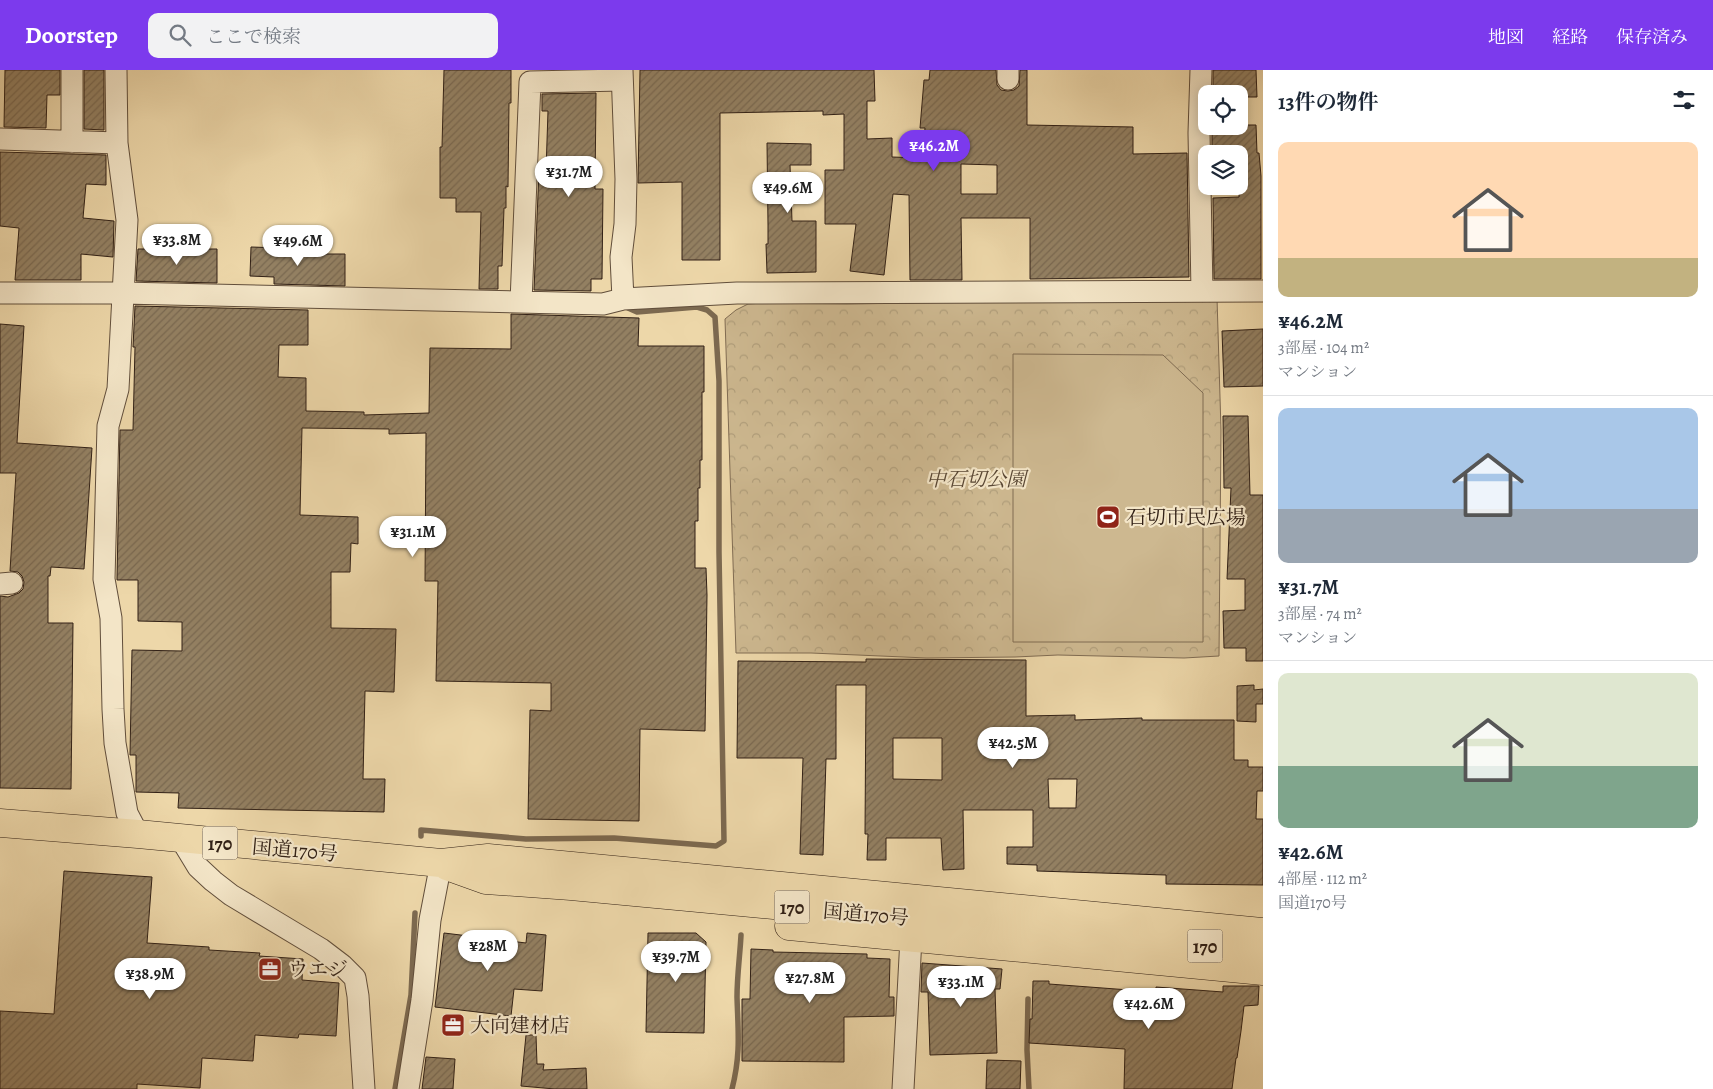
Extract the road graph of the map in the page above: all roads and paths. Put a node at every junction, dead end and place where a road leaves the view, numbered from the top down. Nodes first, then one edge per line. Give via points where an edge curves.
1 (72, 70) edge
2 (116, 70) edge
3 (1201, 70) edge
4 (622, 75) edge
5 (0, 139) edge
6 (72, 142) junction
7 (117, 143) junction
8 (1202, 291) junction
9 (1263, 291) edge
10 (0, 293) edge
11 (124, 293) junction
12 (623, 299) junction
13 (521, 302) junction
14 (0, 823) edge
15 (138, 834) junction
16 (181, 839) junction
17 (441, 863) junction
18 (555, 865) junction
19 (526, 884) junction
20 (1263, 914) edge
21 (1147, 931) junction
22 (1263, 932) edge
23 (911, 938) junction
24 (1263, 951) edge
25 (1263, 971) edge
26 (364, 1089) edge
27 (408, 1089) edge
28 (903, 1089) edge

1 - 6 street
2 - 7 street
3 - 8 street
4 - 12 street via 626,179 621,257
4 - 13 street via 530,82
5 - 6 street
6 - 7 street
7 - 11 street via 127,220
8 - 9 street
8 - 12 street via 737,293
10 - 11 street
11 - 13 street
11 - 15 street via 118,388 108,426 104,579 111,618 115,743 127,813
12 - 13 street via 602,304
14 - 15 highway, 国道170号 / 170
15 - 16 highway, 国道170号 / 170
16 - 17 highway, 国道170号 / 170
16 - 26 street via 198,867 213,881 352,974 358,990
17 - 18 highway, 国道170号 / 170 via 488,858
17 - 19 highway, 国道170号 / 170 via 486,880
17 - 27 street via 430,920
18 - 20 highway via 608,859 651,860
18 - 21 highway, 国道170号 / 170
19 - 21 highway, 国道170号 / 170
19 - 23 highway via 627,907
21 - 22 highway, 国道170号 / 170
21 - 24 highway, 国道170号 / 170
23 - 25 highway
23 - 28 street

